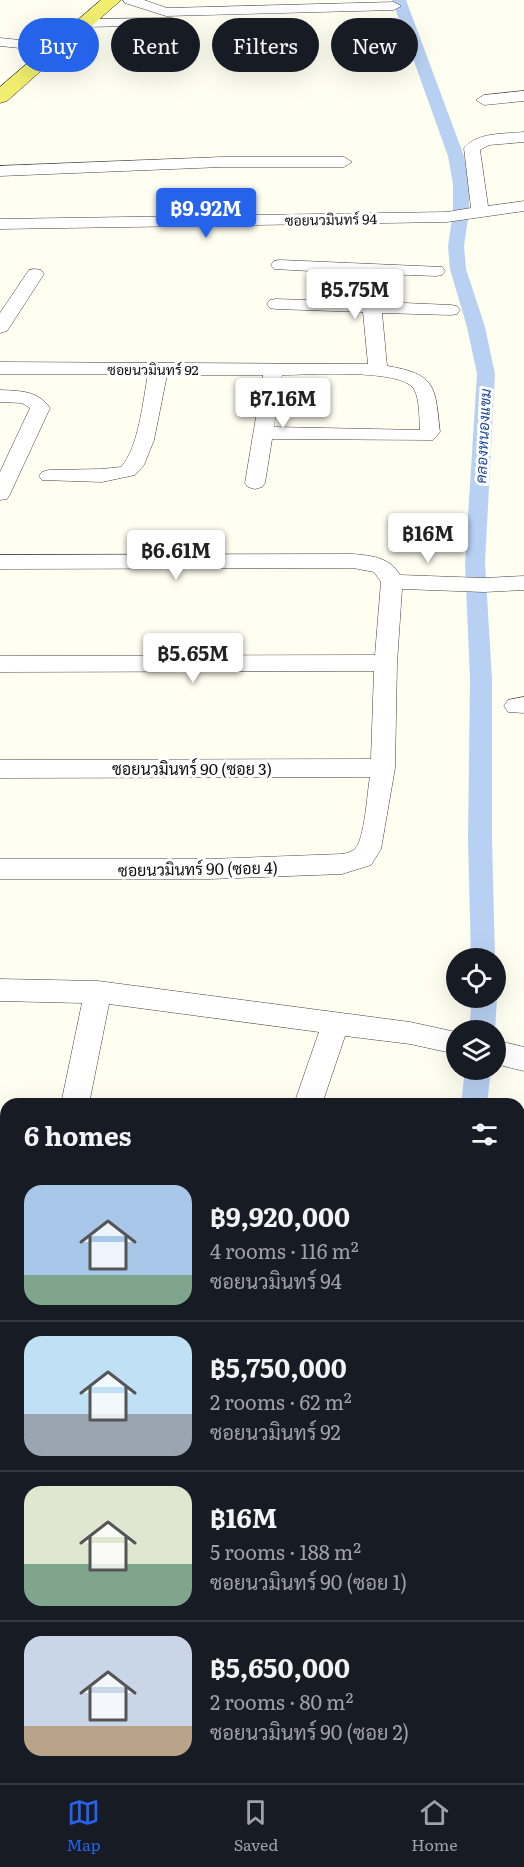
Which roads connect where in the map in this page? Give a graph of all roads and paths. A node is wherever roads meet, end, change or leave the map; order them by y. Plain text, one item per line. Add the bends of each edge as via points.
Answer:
1 (112, 0) edge
2 (130, 0) edge
3 (394, 6) dead end
4 (92, 18) edge
5 (99, 23) edge
6 (320, 23) dead end
7 (0, 42) edge
8 (18, 44) edge
9 (18, 55) edge
10 (7, 64) dead end
11 (29, 72) edge
12 (524, 96) edge
13 (0, 97) edge
14 (484, 100) dead end
15 (524, 137) edge
16 (344, 162) dead end
17 (0, 171) edge
18 (524, 206) edge
19 (477, 213) junction
20 (0, 224) edge
21 (280, 265) dead end
22 (374, 269) junction
23 (436, 271) dead end
24 (35, 274) dead end
25 (276, 304) dead end
26 (372, 309) junction
27 (451, 310) dead end
28 (0, 327) edge
29 (0, 368) edge
30 (158, 369) junction
31 (274, 369) junction
32 (378, 370) junction
33 (0, 396) edge
34 (263, 433) junction
35 (49, 476) dead end
36 (255, 483) dead end
37 (0, 494) edge
38 (0, 562) edge
39 (392, 582) junction
40 (524, 583) edge
41 (386, 663) junction
42 (0, 664) edge
43 (383, 768) junction
44 (0, 769) edge
45 (0, 869) edge
46 (0, 990) edge
47 (98, 992) junction
48 (335, 1024) junction
49 (446, 1042) edge
50 (76, 1098) edge
51 (310, 1098) edge

1 - 4 main road
2 - 3 street via 166,12
5 - 6 street
7 - 8 street
9 - 10 main road
11 - 13 main road
12 - 14 street
15 - 19 street via 485,141 472,148
16 - 17 street via 222,162
18 - 19 street, ซอยนวมินทร์ 94
19 - 20 street, ซอยนวมินทร์ 94 via 447,218
21 - 22 street
22 - 23 street
22 - 26 street
24 - 28 street
25 - 26 street
26 - 27 street
26 - 32 street
29 - 30 street, ซอยนวมินทร์ 92
30 - 31 street, ซอยนวมินทร์ 92
30 - 35 street via 146,432 129,471
31 - 32 street, ซอยนวมินทร์ 92
31 - 34 street
32 - 34 street, ซอยนวมินทร์ 92 via 417,379 425,387 430,432 426,436
33 - 37 street via 26,397 36,401 40,408
34 - 36 street
38 - 39 street via 353,561 380,564 389,571
39 - 40 street
39 - 41 street
41 - 42 street
41 - 43 street
43 - 44 street, ซอยนวมินทร์ 90 (ซอย 3)
43 - 45 street, ซอยนวมินทร์ 90 (ซอย 4) via 369,849 362,858 342,864 210,869
46 - 47 street
47 - 48 street
47 - 50 street
48 - 49 street
48 - 51 street

